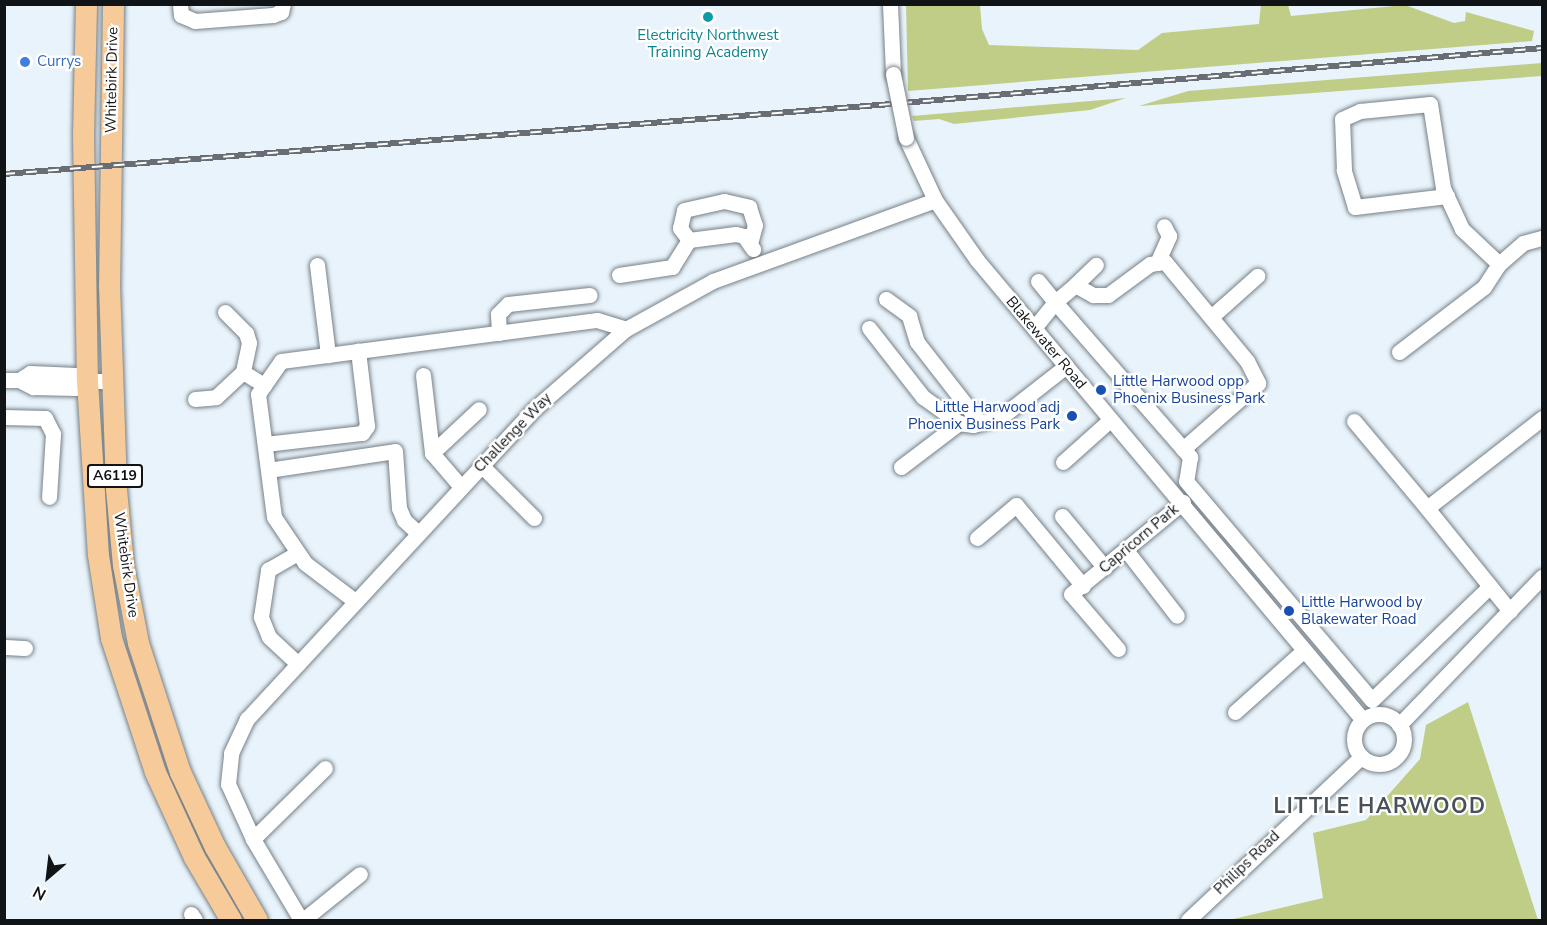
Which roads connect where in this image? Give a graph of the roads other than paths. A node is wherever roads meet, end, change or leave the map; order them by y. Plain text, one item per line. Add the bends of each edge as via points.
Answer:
1 (86, 4) edge
2 (113, 4) edge
3 (180, 4) edge
4 (283, 4) edge
5 (890, 4) edge
6 (1447, 196) junction
7 (935, 200) junction
8 (1164, 226) dead end
9 (1542, 237) edge
10 (688, 240) junction
11 (750, 244) junction
12 (761, 262) junction
13 (1157, 263) junction
14 (1499, 264) junction
15 (317, 265) dead end
16 (1096, 265) dead end
17 (620, 275) dead end
18 (1257, 276) dead end
19 (1038, 281) dead end
20 (1075, 285) junction
21 (590, 295) dead end
22 (886, 299) dead end
23 (1055, 302) junction
24 (225, 312) dead end
25 (1211, 317) junction
26 (626, 328) junction
27 (869, 328) dead end
28 (1034, 328) junction
29 (499, 333) junction
30 (358, 351) junction
31 (1399, 352) dead end
32 (328, 355) junction
33 (1066, 366) junction
34 (243, 372) junction
35 (423, 375) dead end
36 (12, 380) edge
37 (87, 381) junction
38 (113, 381) junction
39 (264, 385) junction
40 (195, 399) dead end
41 (479, 408) dead end
42 (4, 417) edge
43 (1542, 418) edge
44 (1110, 420) junction
45 (1354, 421) dead end
46 (959, 423) junction
47 (980, 423) junction
48 (265, 444) junction
49 (1183, 449) junction
50 (432, 453) junction
51 (1063, 462) dead end
52 (481, 465) junction
53 (901, 466) dead end
54 (268, 470) junction
55 (461, 487) junction
56 (49, 497) dead end
57 (1183, 502) junction
58 (1427, 508) junction
59 (1062, 516) dead end
60 (534, 518) dead end
61 (418, 533) junction
62 (977, 538) dead end
63 (1126, 550) junction
64 (298, 553) junction
65 (1100, 572) junction
66 (1542, 577) edge
67 (1083, 586) junction
68 (1490, 586) junction
69 (355, 601) junction
70 (1510, 611) junction
71 (1177, 616) dead end
72 (4, 647) edge
73 (25, 648) dead end
74 (1118, 649) dead end
75 (1303, 651) junction
76 (298, 664) junction
77 (1235, 712) dead end
78 (1363, 720) junction
79 (1400, 725) junction
80 (1361, 757) junction
81 (325, 768) dead end
82 (254, 839) junction
83 (360, 874) dead end
84 (231, 921) edge
85 (257, 921) edge
86 (302, 921) edge
87 (1188, 921) edge

1 - 37 highway, Whitebirk Drive / A6119 via 83,132
2 - 38 highway, Whitebirk Drive / A6119 via 109,285
3 - 4 street via 181,15 195,21 273,15 280,12
5 - 7 street, Blakewater Road, bridge via 893,74 906,138
6 - 6 street via 1430,104 1360,111 1342,119 1344,170 1355,207
6 - 14 street via 1462,229
7 - 12 street, Challenge Way
7 - 28 street, Blakewater Road via 977,260
8 - 13 street via 1169,236
9 - 14 street via 1523,243
10 - 11 street via 736,234
10 - 11 street via 680,228 684,210 724,201 749,207 755,225
10 - 17 street via 672,267
11 - 12 street
12 - 26 street, Challenge Way via 713,280
13 - 20 street via 1108,295 1093,295
13 - 25 street via 1166,262
14 - 31 street via 1484,287
15 - 32 street
16 - 20 street
18 - 25 street
19 - 23 street
20 - 23 street
21 - 29 street via 508,304 498,314
22 - 47 street via 909,316 917,342
23 - 28 street
23 - 49 street
24 - 34 street via 246,333 249,343
25 - 49 street via 1247,361 1258,383
26 - 29 street via 597,320
26 - 52 street, Challenge Way via 533,410
27 - 46 street via 923,397
28 - 33 street, Blakewater Road
29 - 30 street
30 - 32 street
30 - 48 street via 367,426 362,433
32 - 39 street via 281,361
33 - 44 street, Blakewater Road
33 - 47 street via 1001,417
34 - 39 street
34 - 40 street via 216,397
35 - 50 street
36 - 37 street via 33,387 75,388
37 - 38 street
37 - 84 highway, Whitebirk Drive / A6119 via 98,555 111,638 155,772 194,857
38 - 85 highway, Whitebirk Drive / A6119 via 123,565 138,643 180,772
39 - 48 street via 258,394
41 - 50 street
42 - 56 street via 45,418 53,434
43 - 58 street
44 - 51 street
44 - 57 street, Blakewater Road
45 - 58 street
46 - 47 street
46 - 53 street
48 - 54 street
49 - 68 street via 1190,457 1186,481 1372,700
50 - 55 street
52 - 55 street, Challenge Way
52 - 60 street
54 - 61 street via 395,451 399,508 404,520
54 - 64 street via 274,517
55 - 61 street, Challenge Way
57 - 63 street, Capricorn Park
57 - 75 street, Blakewater Road
58 - 68 street
59 - 65 street
61 - 69 street, Challenge Way
62 - 67 street via 1016,506
63 - 65 street, Capricorn Park
63 - 71 street
64 - 69 street via 304,563
64 - 76 street via 268,570 261,617 269,637
65 - 67 street, Capricorn Park
66 - 70 street
67 - 74 street via 1071,594
68 - 70 street
69 - 76 street, Challenge Way
70 - 79 street
72 - 73 street
75 - 77 street
75 - 78 street, Blakewater Road
76 - 82 street, Challenge Way via 247,719 231,753 228,784
78 - 79 street via 1381,714
78 - 80 street via 1353,739
79 - 80 street via 1403,746 1393,760 1379,765
80 - 87 street, Philips Road
81 - 82 street
82 - 86 street, Challenge Way
83 - 86 street

